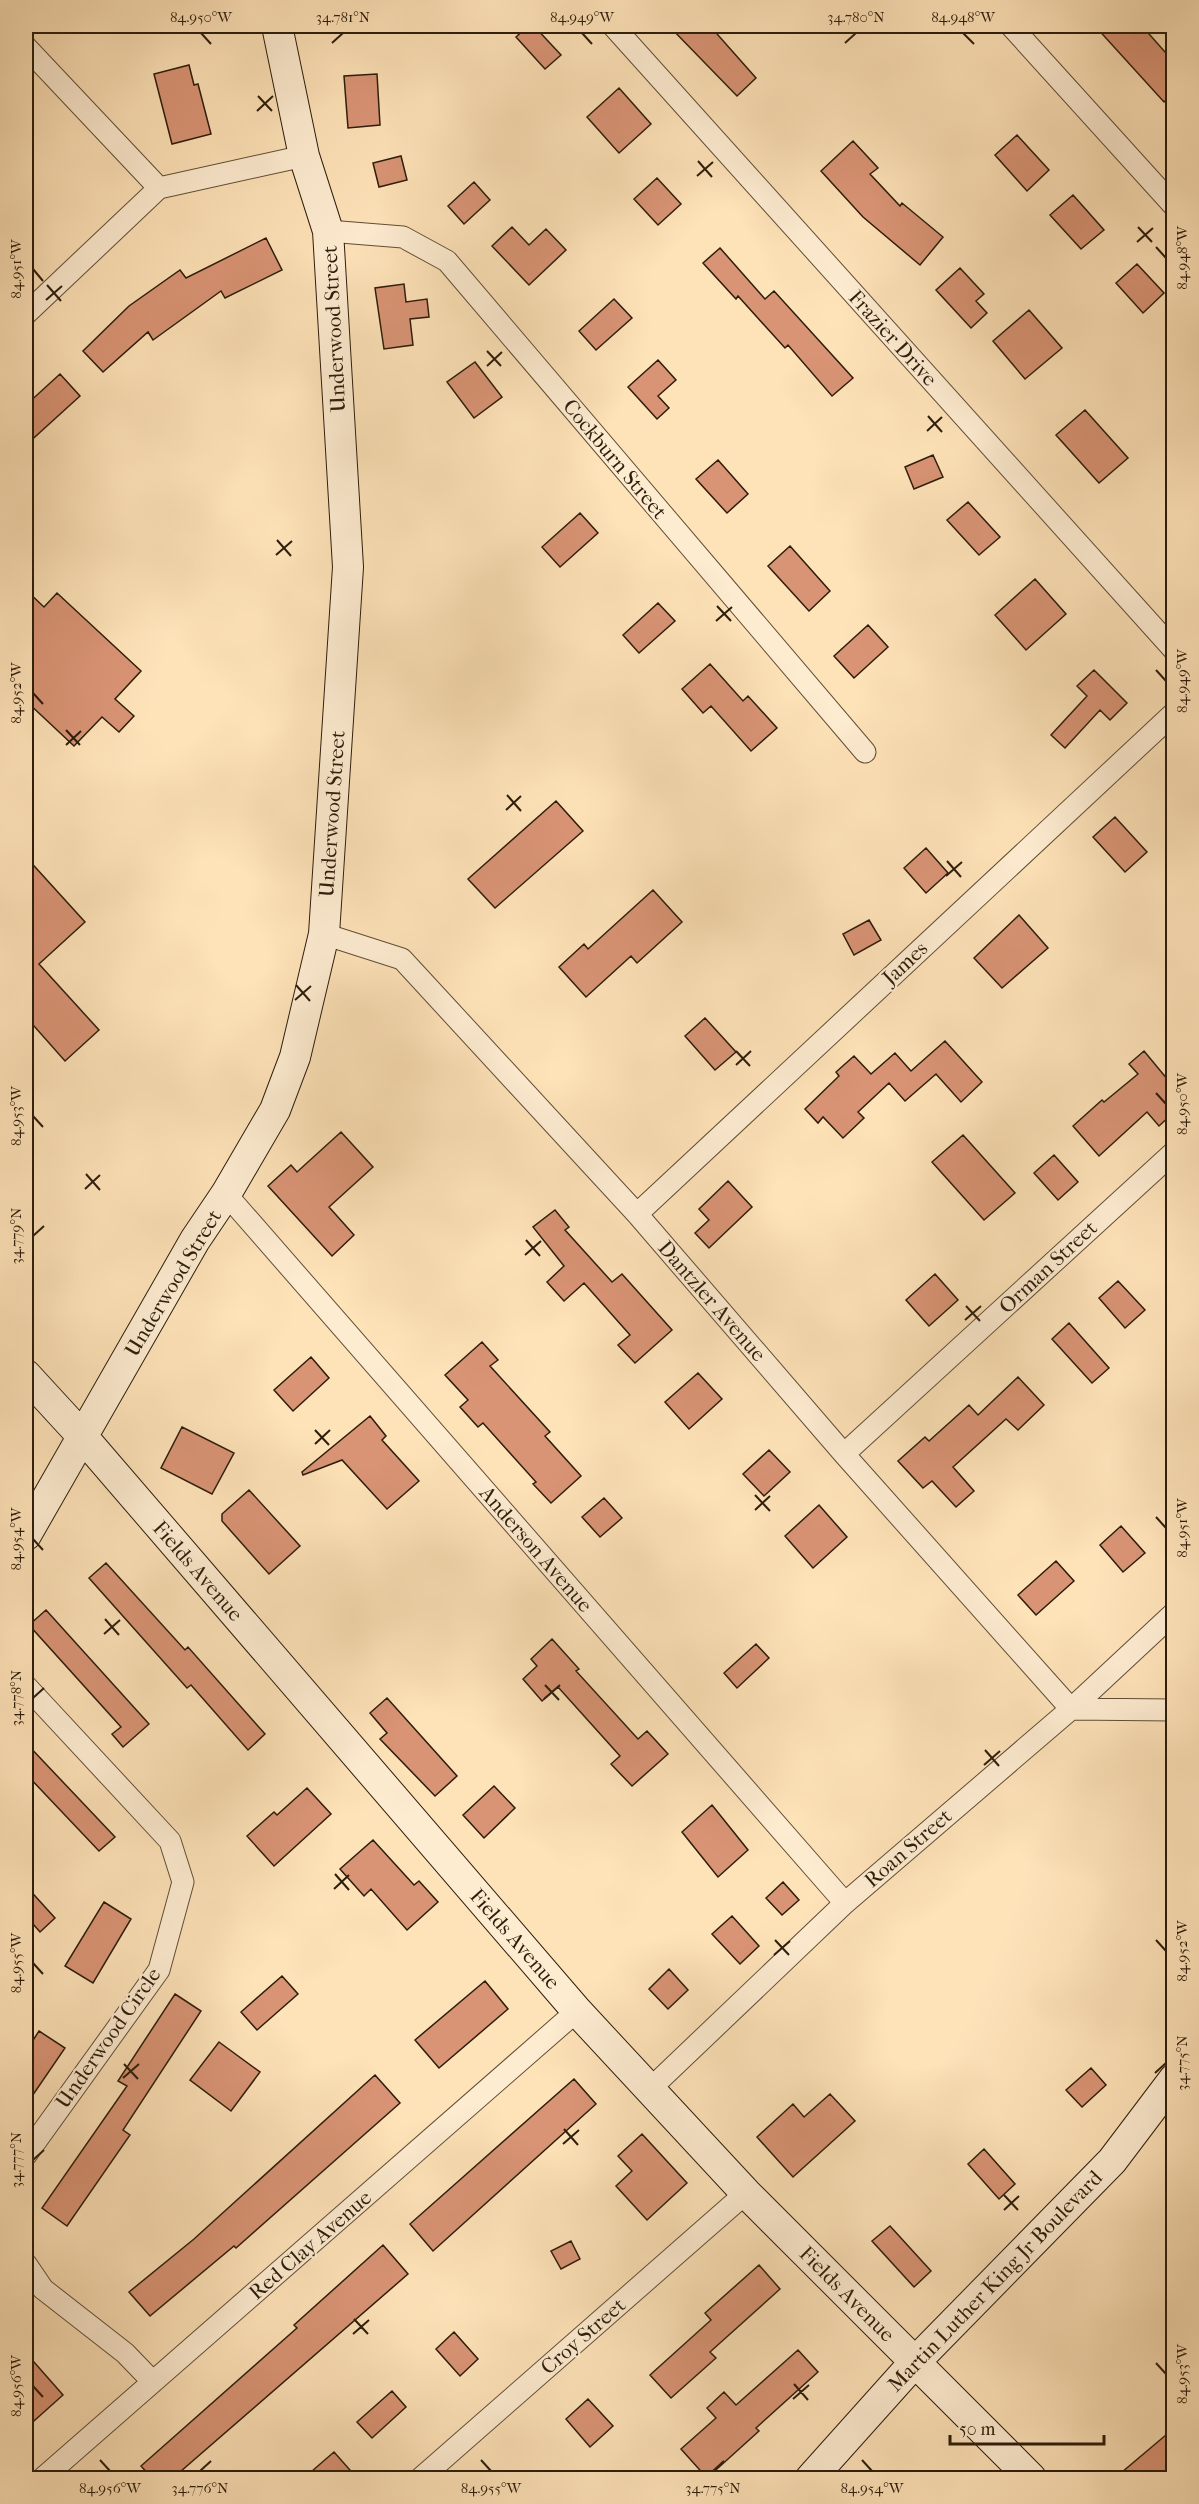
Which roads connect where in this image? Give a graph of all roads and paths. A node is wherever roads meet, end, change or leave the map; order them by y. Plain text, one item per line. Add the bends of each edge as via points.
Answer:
1 (277, 26) edge
2 (613, 26) edge
3 (1011, 26) edge
4 (26, 46) edge
5 (304, 156) junction
6 (159, 188) junction
7 (1173, 206) edge
8 (328, 231) junction
9 (26, 314) edge
10 (1173, 650) edge
11 (1173, 713) edge
12 (865, 752) dead end
13 (324, 934) junction
14 (1173, 1152) edge
15 (226, 1194) junction
16 (637, 1214) junction
17 (26, 1375) edge
18 (82, 1436) junction
19 (843, 1454) junction
20 (26, 1535) edge
21 (1173, 1613) edge
22 (26, 1686) edge
23 (1071, 1709) junction
24 (1173, 1710) edge
25 (845, 1903) junction
26 (577, 2011) junction
27 (1173, 2079) edge
28 (649, 2090) junction
29 (26, 2155) edge
30 (746, 2193) junction
31 (26, 2264) edge
32 (914, 2363) junction
33 (153, 2382) junction
34 (43, 2478) edge
35 (421, 2478) edge
36 (810, 2478) edge
37 (1031, 2478) edge

1 - 5 street, Underwood Street
2 - 10 street, Frazier Drive
3 - 7 street
4 - 6 street
5 - 6 street
5 - 8 street, Underwood Street
6 - 9 street
8 - 12 street, Cockburn Street via 403,237 447,261
8 - 13 street, Underwood Street via 348,567
11 - 16 street, James
13 - 15 street, Underwood Street via 295,1057 275,1110
13 - 16 street, Dantzler Avenue via 402,959
14 - 19 street, Orman Street
15 - 18 street, Underwood Street via 195,1240
15 - 25 street, Anderson Avenue
16 - 19 street, Dantzler Avenue
17 - 18 street, Fields Avenue
18 - 20 street, Underwood Street
18 - 26 street, Fields Avenue
19 - 23 street, Dantzler Avenue
21 - 23 street, Roan Street
22 - 29 street, Underwood Circle via 170,1841 183,1882 159,1970
23 - 24 street
23 - 25 street, Roan Street
25 - 28 street, Roan Street
26 - 28 street, Fields Avenue
26 - 33 street, Red Clay Avenue
27 - 32 street, Martin Luther King Jr Boulevard via 1112,2161
28 - 30 street, Fields Avenue
30 - 32 street, Fields Avenue
30 - 35 street, Croy Street
31 - 33 street via 42,2289 125,2353
32 - 36 street, Martin Luther King Jr Boulevard
32 - 37 street, Fields Avenue
33 - 34 street, Red Clay Avenue

